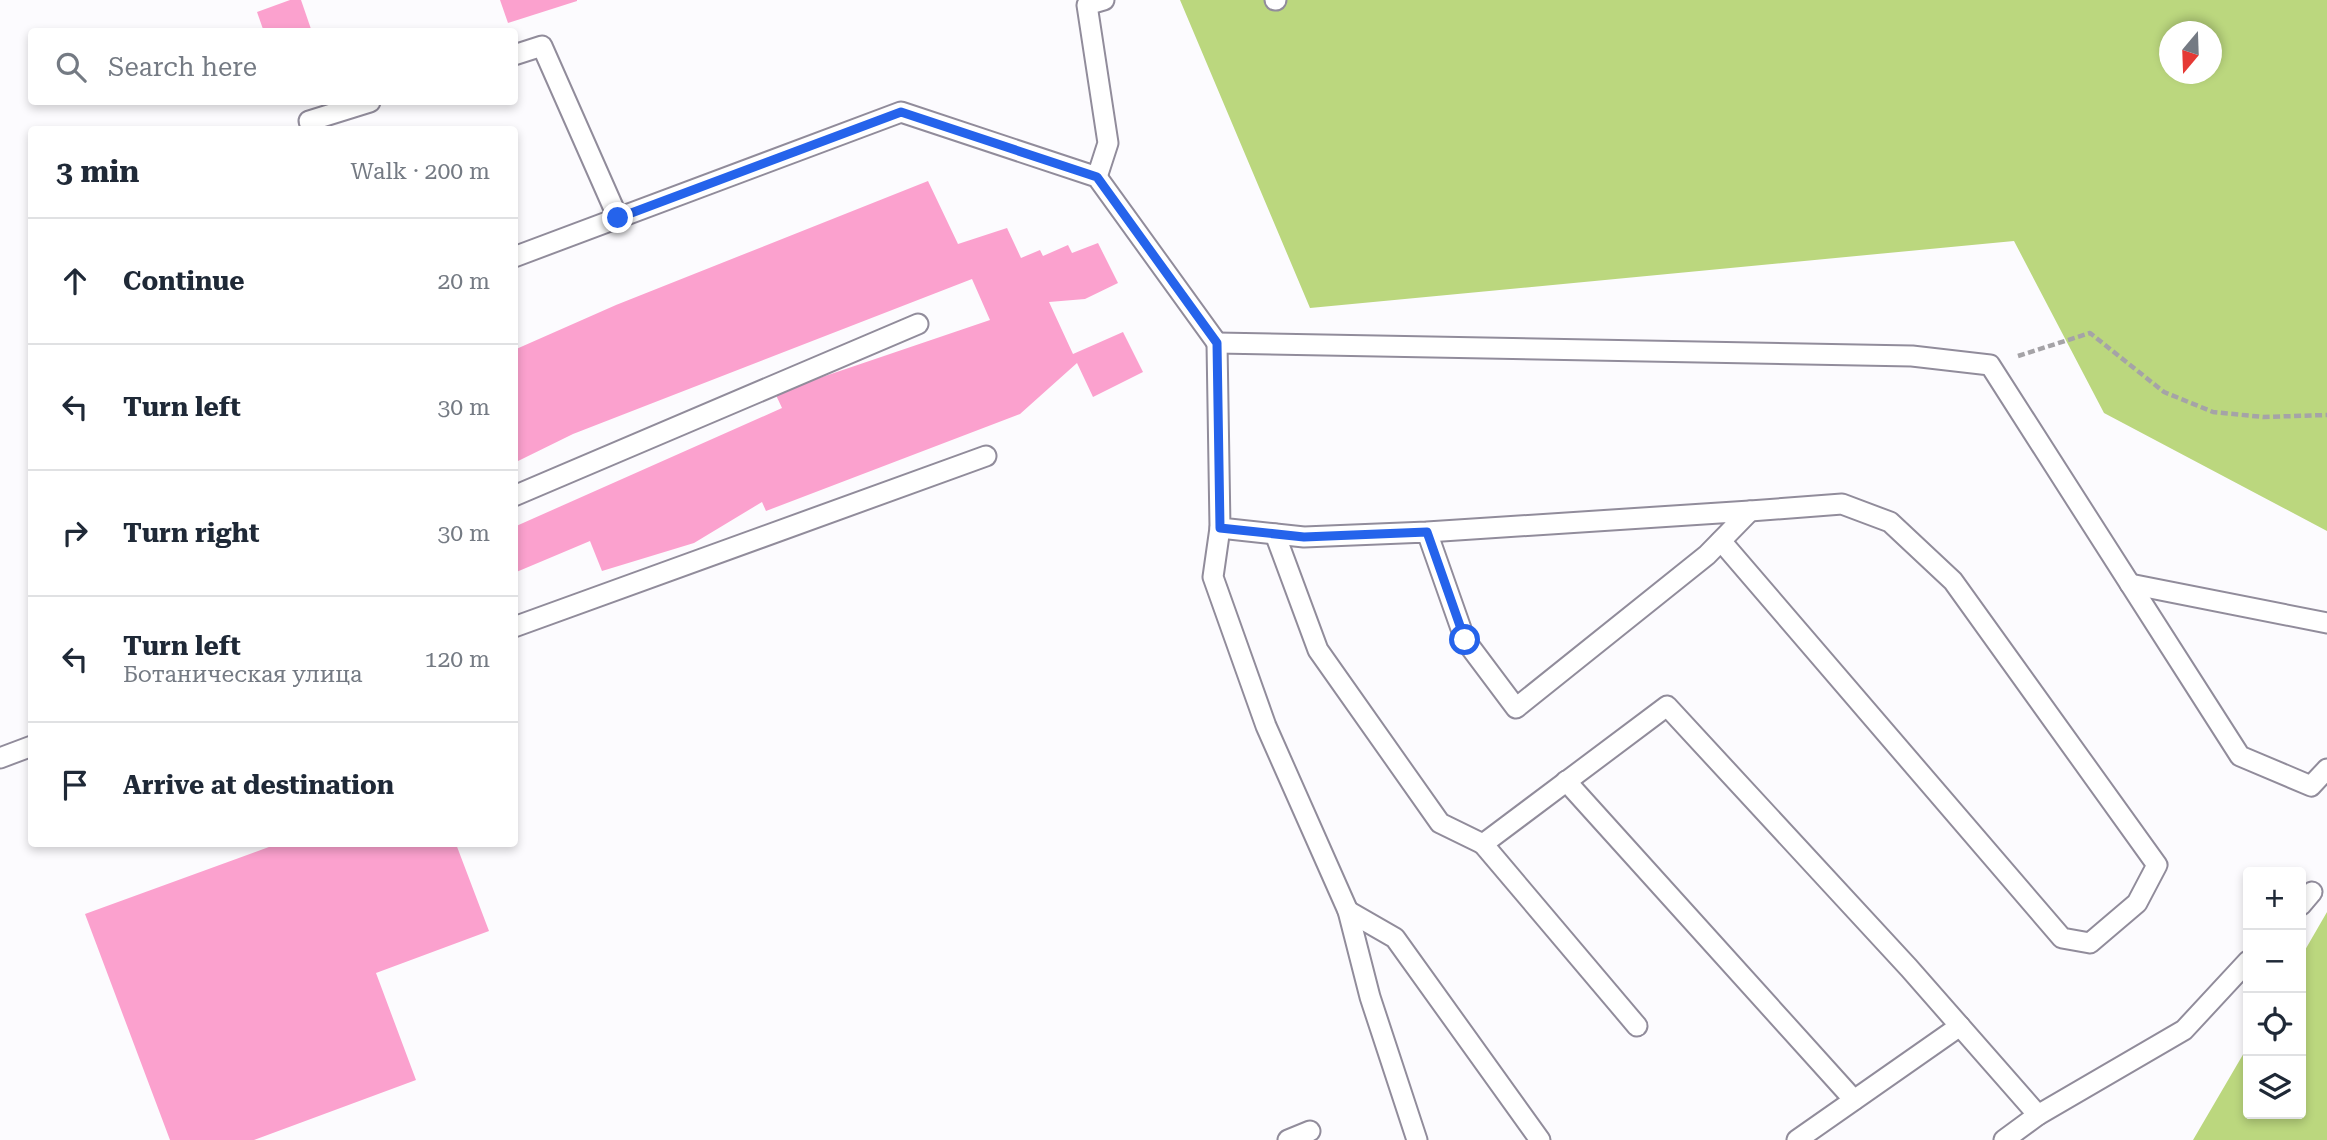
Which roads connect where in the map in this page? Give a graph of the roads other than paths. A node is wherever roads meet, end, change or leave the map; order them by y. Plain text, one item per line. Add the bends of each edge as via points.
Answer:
1 (1092, 2) edge
2 (518, 54) edge
3 (360, 105) edge
4 (311, 126) edge
5 (1097, 177) junction
6 (618, 218) junction
7 (518, 256) edge
8 (918, 324) dead end
9 (1217, 343) junction
10 (986, 456) dead end
11 (518, 494) edge
12 (1750, 512) junction
13 (1220, 528) junction
14 (1427, 532) junction
15 (1275, 534) junction
16 (1721, 541) junction
17 (2130, 584) junction
18 (2327, 623) edge
19 (518, 626) edge
20 (28, 748) edge
21 (0, 758) edge
22 (2327, 769) edge
23 (1566, 781) junction
24 (1483, 844) junction
25 (1348, 911) junction
26 (2243, 966) edge
27 (1637, 1026) dead end
28 (1960, 1026) junction
29 (1854, 1100) junction
30 (2038, 1115) junction
31 (1311, 1131) dead end
32 (1288, 1140) edge
33 (1417, 1140) edge
34 (1540, 1140) edge
35 (1797, 1140) edge
36 (2004, 1140) edge

1 - 5 lane via 1108,143
2 - 6 lane via 542,46
3 - 4 lane via 309,121
5 - 6 lane via 901,112
5 - 9 lane
6 - 7 lane
8 - 11 lane
9 - 13 lane
9 - 17 lane via 1912,356 1990,365
10 - 19 lane
12 - 14 lane
12 - 16 lane
12 - 16 lane via 1842,504 1890,522 1952,581 2158,865 2137,903 2090,943 2062,937
13 - 15 lane
13 - 25 lane via 1213,578 1266,726
14 - 15 lane
14 - 16 lane via 1465,640 1516,708
15 - 24 lane via 1318,650 1440,823
17 - 18 lane
17 - 22 lane via 2240,756 2311,786
20 - 21 lane
23 - 24 lane
23 - 28 lane via 1667,706
23 - 29 lane
24 - 27 lane
25 - 33 lane via 1370,997
25 - 34 lane via 1395,938
26 - 30 lane via 2184,1030
28 - 29 lane
28 - 30 lane
29 - 35 lane
30 - 36 lane
31 - 32 lane

